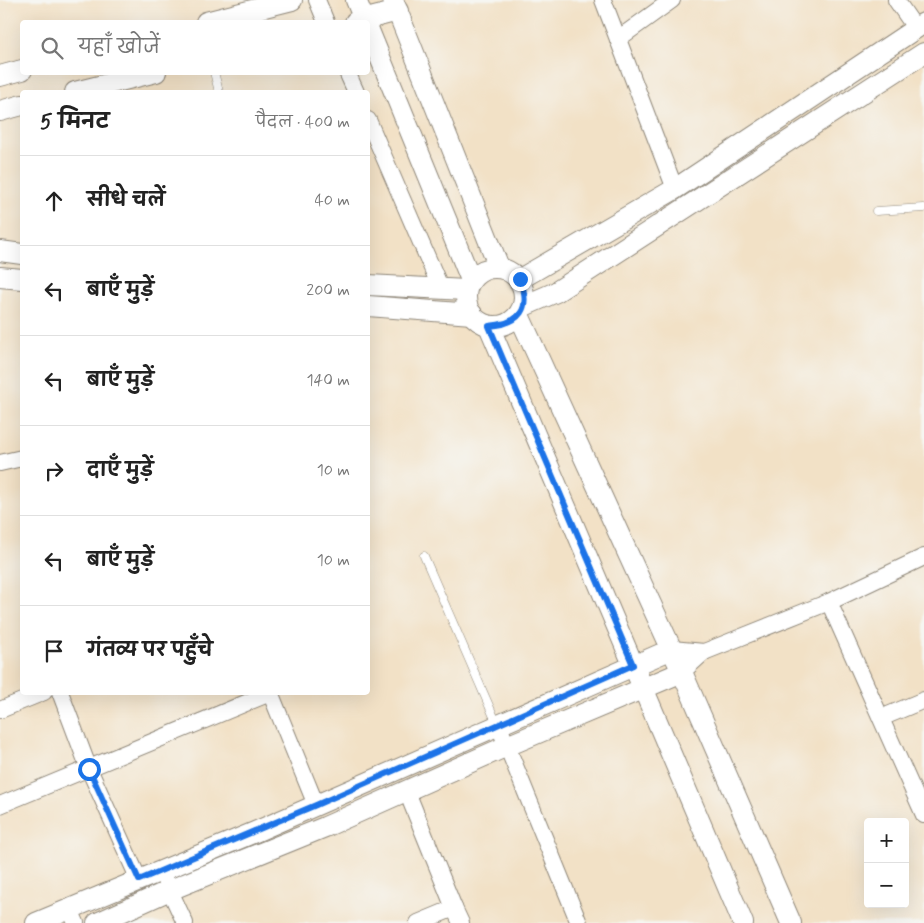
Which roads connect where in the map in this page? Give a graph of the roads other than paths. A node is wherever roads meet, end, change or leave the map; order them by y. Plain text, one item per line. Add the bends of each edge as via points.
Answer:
1 (292, 0) edge
2 (317, 0) edge
3 (356, 0) edge
4 (603, 0) edge
5 (672, 0) edge
6 (896, 0) edge
7 (396, 6) edge
8 (214, 20) edge
9 (325, 20) edge
10 (362, 20) edge
11 (369, 20) edge
12 (920, 26) edge
13 (618, 39) junction
14 (370, 40) edge
15 (924, 52) edge
16 (20, 71) edge
17 (144, 75) edge
18 (215, 75) edge
19 (348, 75) edge
20 (0, 76) edge
21 (83, 90) edge
22 (218, 90) edge
23 (355, 90) edge
24 (20, 106) edge
25 (0, 111) edge
26 (370, 125) edge
27 (675, 189) junction
28 (924, 208) edge
29 (876, 211) dead end
30 (0, 251) edge
31 (20, 254) edge
32 (498, 267) junction
33 (0, 277) edge
34 (20, 279) edge
35 (520, 279) junction
36 (370, 285) edge
37 (468, 285) junction
38 (441, 289) junction
39 (370, 306) edge
40 (521, 311) junction
41 (472, 314) junction
42 (489, 326) junction
43 (20, 458) edge
44 (0, 463) edge
45 (424, 556) dead end
46 (924, 557) edge
47 (828, 602) junction
48 (672, 649) junction
49 (704, 652) junction
50 (633, 665) junction
51 (682, 672) junction
52 (644, 689) junction
53 (37, 695) edge
54 (61, 695) edge
55 (265, 695) edge
56 (271, 695) edge
57 (924, 700) edge
58 (0, 710) edge
59 (881, 718) junction
60 (498, 724) junction
61 (507, 746) junction
62 (89, 769) junction
63 (407, 792) junction
64 (0, 805) edge
65 (316, 805) junction
66 (924, 815) edge
67 (161, 871) junction
68 (139, 880) junction
69 (170, 890) junction
70 (73, 916) edge
71 (458, 916) edge
72 (36, 923) edge
73 (97, 923) edge
74 (184, 923) edge
75 (418, 923) edge
76 (579, 923) edge
77 (743, 923) edge
78 (791, 923) edge

1 - 8 street
2 - 9 street
3 - 10 street
4 - 13 street
5 - 13 street
6 - 12 street
7 - 11 street
7 - 32 street
12 - 27 street
13 - 27 street
14 - 37 street
15 - 40 street via 556,292
16 - 20 street
17 - 21 street
18 - 22 lane
19 - 23 street
24 - 25 street
26 - 38 street
27 - 35 street
28 - 29 lane
30 - 31 street
32 - 35 street
32 - 37 street via 483,270
33 - 34 street
35 - 40 street via 525,292
36 - 38 street
37 - 38 street
37 - 41 street via 467,305
39 - 41 street
40 - 42 street via 506,325
40 - 48 street
41 - 42 street
42 - 50 street
43 - 44 street
45 - 60 lane
46 - 47 street
47 - 49 street
47 - 59 street
48 - 49 street
48 - 50 street
48 - 51 street
49 - 51 street
50 - 52 street
50 - 60 street
51 - 52 street
51 - 78 street
52 - 61 street
52 - 77 street
53 - 58 street
54 - 62 street
55 - 62 street
56 - 65 street
57 - 59 street
59 - 66 street
60 - 61 street
60 - 65 street
61 - 63 street
61 - 76 street
62 - 64 street
62 - 68 street
63 - 69 street
63 - 71 street
65 - 67 street
67 - 68 street
67 - 69 street
68 - 70 street
69 - 73 street
69 - 74 street
70 - 72 street
71 - 75 street

